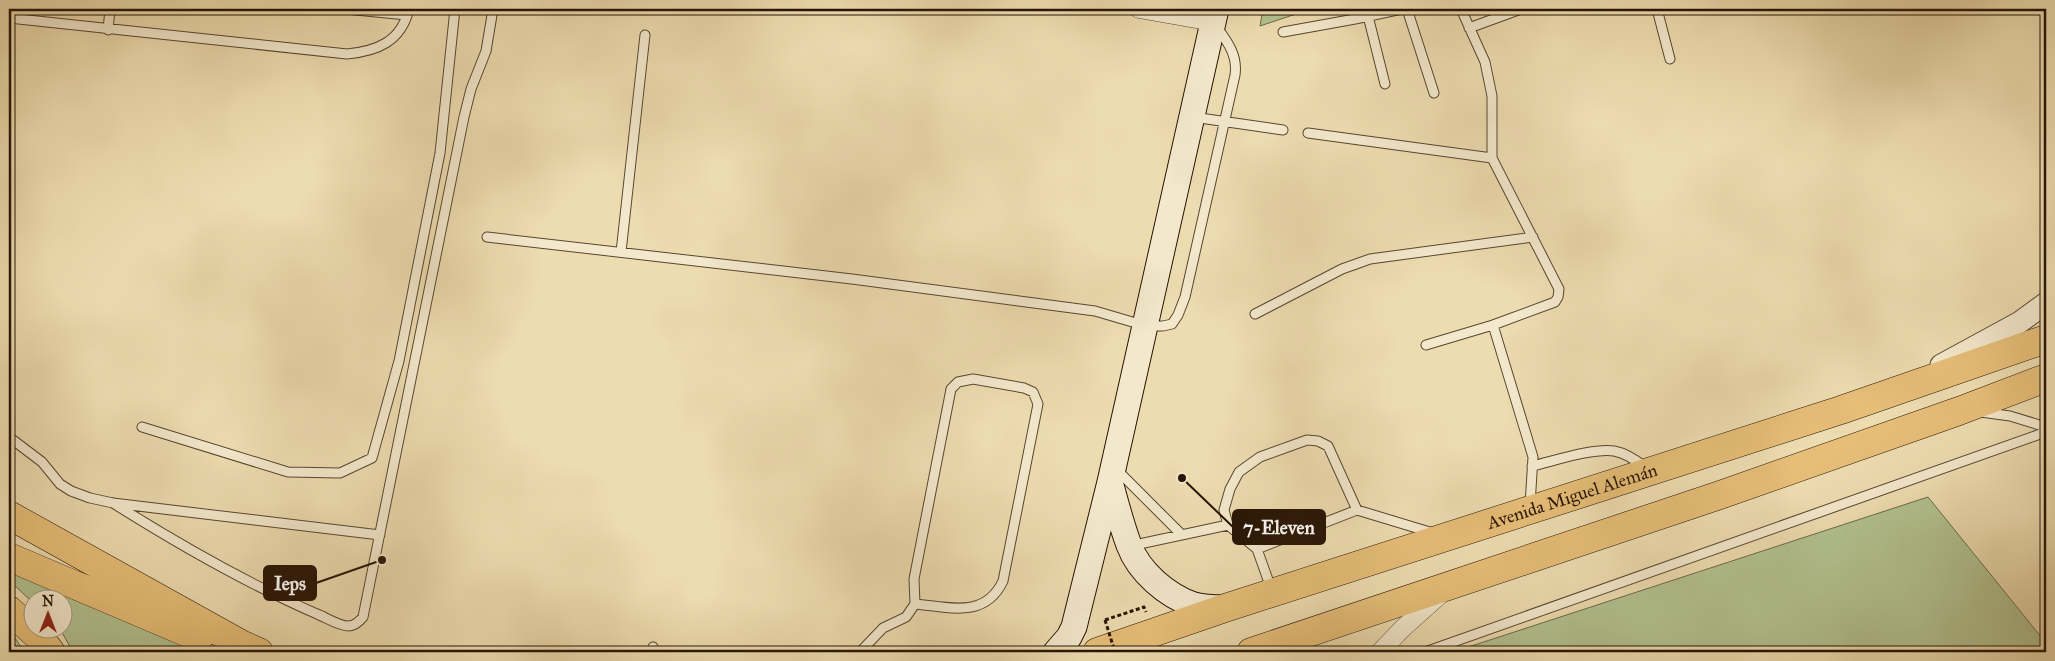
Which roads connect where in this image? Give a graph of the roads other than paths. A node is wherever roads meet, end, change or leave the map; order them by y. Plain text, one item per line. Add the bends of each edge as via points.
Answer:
1 (110, 9) edge
2 (345, 9) edge
3 (455, 9) edge
4 (493, 9) edge
5 (1139, 9) edge
6 (1402, 9) edge
7 (1408, 9) edge
8 (1461, 9) edge
9 (1521, 9) edge
10 (1657, 9) edge
11 (408, 12) edge
12 (1215, 15) edge
13 (1368, 16) junction
14 (9, 18) edge
15 (1469, 28) junction
16 (108, 30) junction
17 (1284, 32) dead end
18 (646, 35) dead end
19 (1670, 59) dead end
20 (1385, 84) dead end
21 (1434, 93) dead end
22 (1192, 117) junction
23 (1224, 122) junction
24 (1284, 130) dead end
25 (1308, 133) dead end
26 (1492, 158) junction
27 (487, 237) dead end
28 (1532, 237) junction
29 (621, 252) junction
30 (2046, 303) edge
31 (1255, 314) dead end
32 (1493, 325) junction
33 (1146, 326) junction
34 (2046, 339) edge
35 (1426, 345) dead end
36 (2046, 378) edge
37 (1841, 410) junction
38 (1959, 412) junction
39 (2046, 426) edge
40 (142, 427) dead end
41 (2046, 432) edge
42 (9, 437) edge
43 (1532, 466) junction
44 (1651, 471) junction
45 (1112, 475) junction
46 (113, 503) junction
47 (1358, 510) junction
48 (1530, 511) junction
49 (9, 515) edge
50 (1228, 525) junction
51 (380, 535) junction
52 (1182, 535) junction
53 (1449, 537) junction
54 (1129, 546) junction
55 (1256, 549) junction
56 (9, 557) edge
57 (1452, 585) junction
58 (1273, 592) junction
59 (915, 604) junction
60 (1225, 608) junction
61 (9, 610) edge
62 (250, 648) edge
63 (52, 652) edge
64 (860, 652) edge
65 (1056, 652) edge
66 (1097, 652) edge
67 (1250, 652) edge
68 (1380, 652) edge
69 (1425, 652) edge

1 - 16 lane
2 - 11 lane
3 - 40 lane via 440,153 399,360 372,458 340,473 288,472
4 - 51 lane via 486,51 464,117
5 - 12 street
6 - 13 lane
7 - 21 lane
8 - 15 lane
9 - 15 lane
10 - 19 lane
11 - 16 lane via 394,37 382,46 347,54
12 - 22 main road
12 - 23 lane via 1236,60
13 - 17 lane
13 - 20 lane
14 - 16 lane
15 - 26 lane via 1485,62 1492,96
18 - 29 lane
22 - 23 lane
22 - 33 main road
23 - 24 lane
23 - 33 lane via 1185,297 1172,324
25 - 26 lane
26 - 28 lane
27 - 29 lane
28 - 31 lane via 1370,259 1342,269
28 - 32 lane via 1559,290 1558,297 1555,302
29 - 33 lane via 1095,311
30 - 37 street via 2020,322 1908,383
32 - 35 lane
32 - 43 lane
33 - 45 main road
34 - 37 highway, Avenida Miguel Alemán
36 - 38 highway
37 - 44 highway, Avenida Miguel Alemán
38 - 39 lane via 2010,416
38 - 57 highway
41 - 69 lane
42 - 46 lane via 42,462 60,484 71,491
43 - 44 lane via 1603,450 1629,456
43 - 48 lane
44 - 48 highway, Avenida Miguel Alemán
45 - 52 lane
45 - 54 main road
45 - 65 main road via 1074,627
46 - 51 lane
46 - 51 lane via 197,554 346,626 355,625 363,617
47 - 50 lane via 1328,446 1312,440 1260,457 1239,472 1224,510
47 - 53 lane
47 - 55 lane
48 - 53 highway, Avenida Miguel Alemán
49 - 62 highway
50 - 52 lane
50 - 55 lane
52 - 54 lane
53 - 58 highway, Avenida Miguel Alemán
54 - 60 main road via 1146,573 1170,594 1196,606
55 - 58 lane
56 - 62 highway via 188,634
57 - 67 highway
57 - 68 street
58 - 60 highway, Avenida Miguel Alemán
59 - 59 lane via 966,609 978,606 998,592 1003,581 1038,404 1033,392 973,379 958,382 951,389 914,579
59 - 64 lane via 906,617 883,628
60 - 66 highway, Avenida Miguel Alemán
61 - 63 highway

